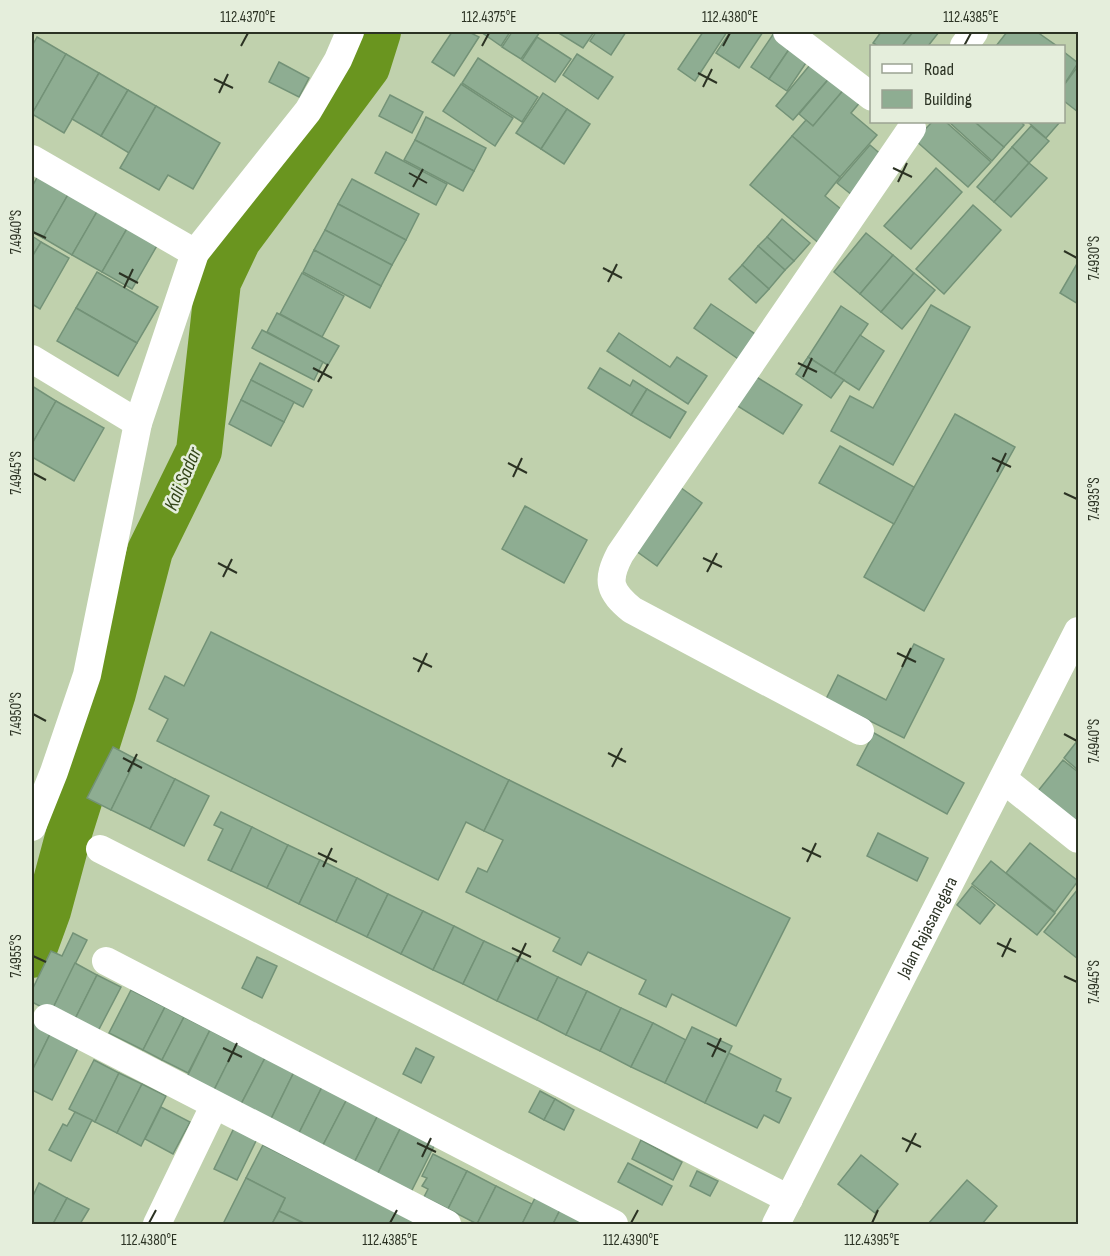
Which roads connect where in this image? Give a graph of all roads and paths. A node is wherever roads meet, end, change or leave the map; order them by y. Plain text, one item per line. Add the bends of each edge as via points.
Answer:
1 (350, 32) edge
2 (787, 32) edge
3 (974, 32) edge
4 (965, 45) edge
5 (870, 95) edge
6 (910, 124) edge
7 (32, 159) edge
8 (195, 253) junction
9 (32, 359) edge
10 (138, 423) junction
11 (1078, 631) edge
12 (1069, 678) edge
13 (860, 731) dead end
14 (1003, 779) junction
15 (32, 827) edge
16 (1078, 839) edge
17 (100, 849) dead end
18 (106, 961) dead end
19 (47, 1018) dead end
20 (214, 1106) junction
21 (789, 1199) junction
22 (157, 1224) edge
23 (447, 1224) edge
24 (614, 1224) edge
25 (776, 1224) edge

1 - 8 street via 308,111
2 - 5 street
3 - 4 street
6 - 13 street via 612,569 611,584 618,598 632,610
7 - 8 street
8 - 10 street
9 - 10 street
10 - 15 street via 87,675
11 - 12 street, Jalan Rajasanegara
12 - 14 street, Jalan Rajasanegara
14 - 16 street
14 - 21 street, Jalan Rajasanegara
17 - 21 street
18 - 24 street
19 - 20 street
20 - 22 street
20 - 23 street
21 - 25 street, Jalan Rajasanegara

